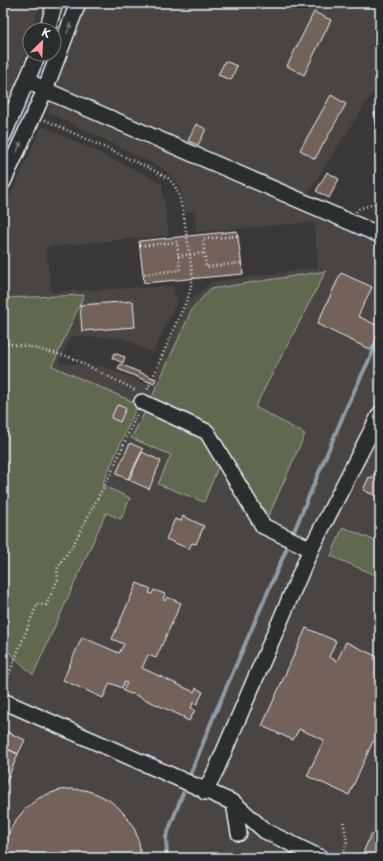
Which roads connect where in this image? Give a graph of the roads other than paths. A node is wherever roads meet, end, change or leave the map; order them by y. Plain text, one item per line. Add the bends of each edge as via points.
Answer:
1 (55, 3) edge
2 (78, 3) edge
3 (49, 22) edge
4 (34, 62) edge
5 (26, 80) junction
6 (45, 90) junction
7 (3, 136) edge
8 (3, 182) edge
9 (380, 235) edge
10 (143, 398) road end
11 (380, 414) edge
12 (311, 549) junction
13 (3, 701) edge
14 (205, 792) junction
15 (234, 803) junction
16 (239, 833) dead end
17 (321, 858) edge

1 - 3 street
6 -> 2 street
4 - 5 street
5 - 6 street
5 - 7 street
8 -> 6 street
6 - 9 street
10 - 12 street via 207,432 263,526
11 - 12 street
12 - 14 street
13 - 14 street
14 - 15 street
15 - 16 street
15 - 17 street via 265,830

